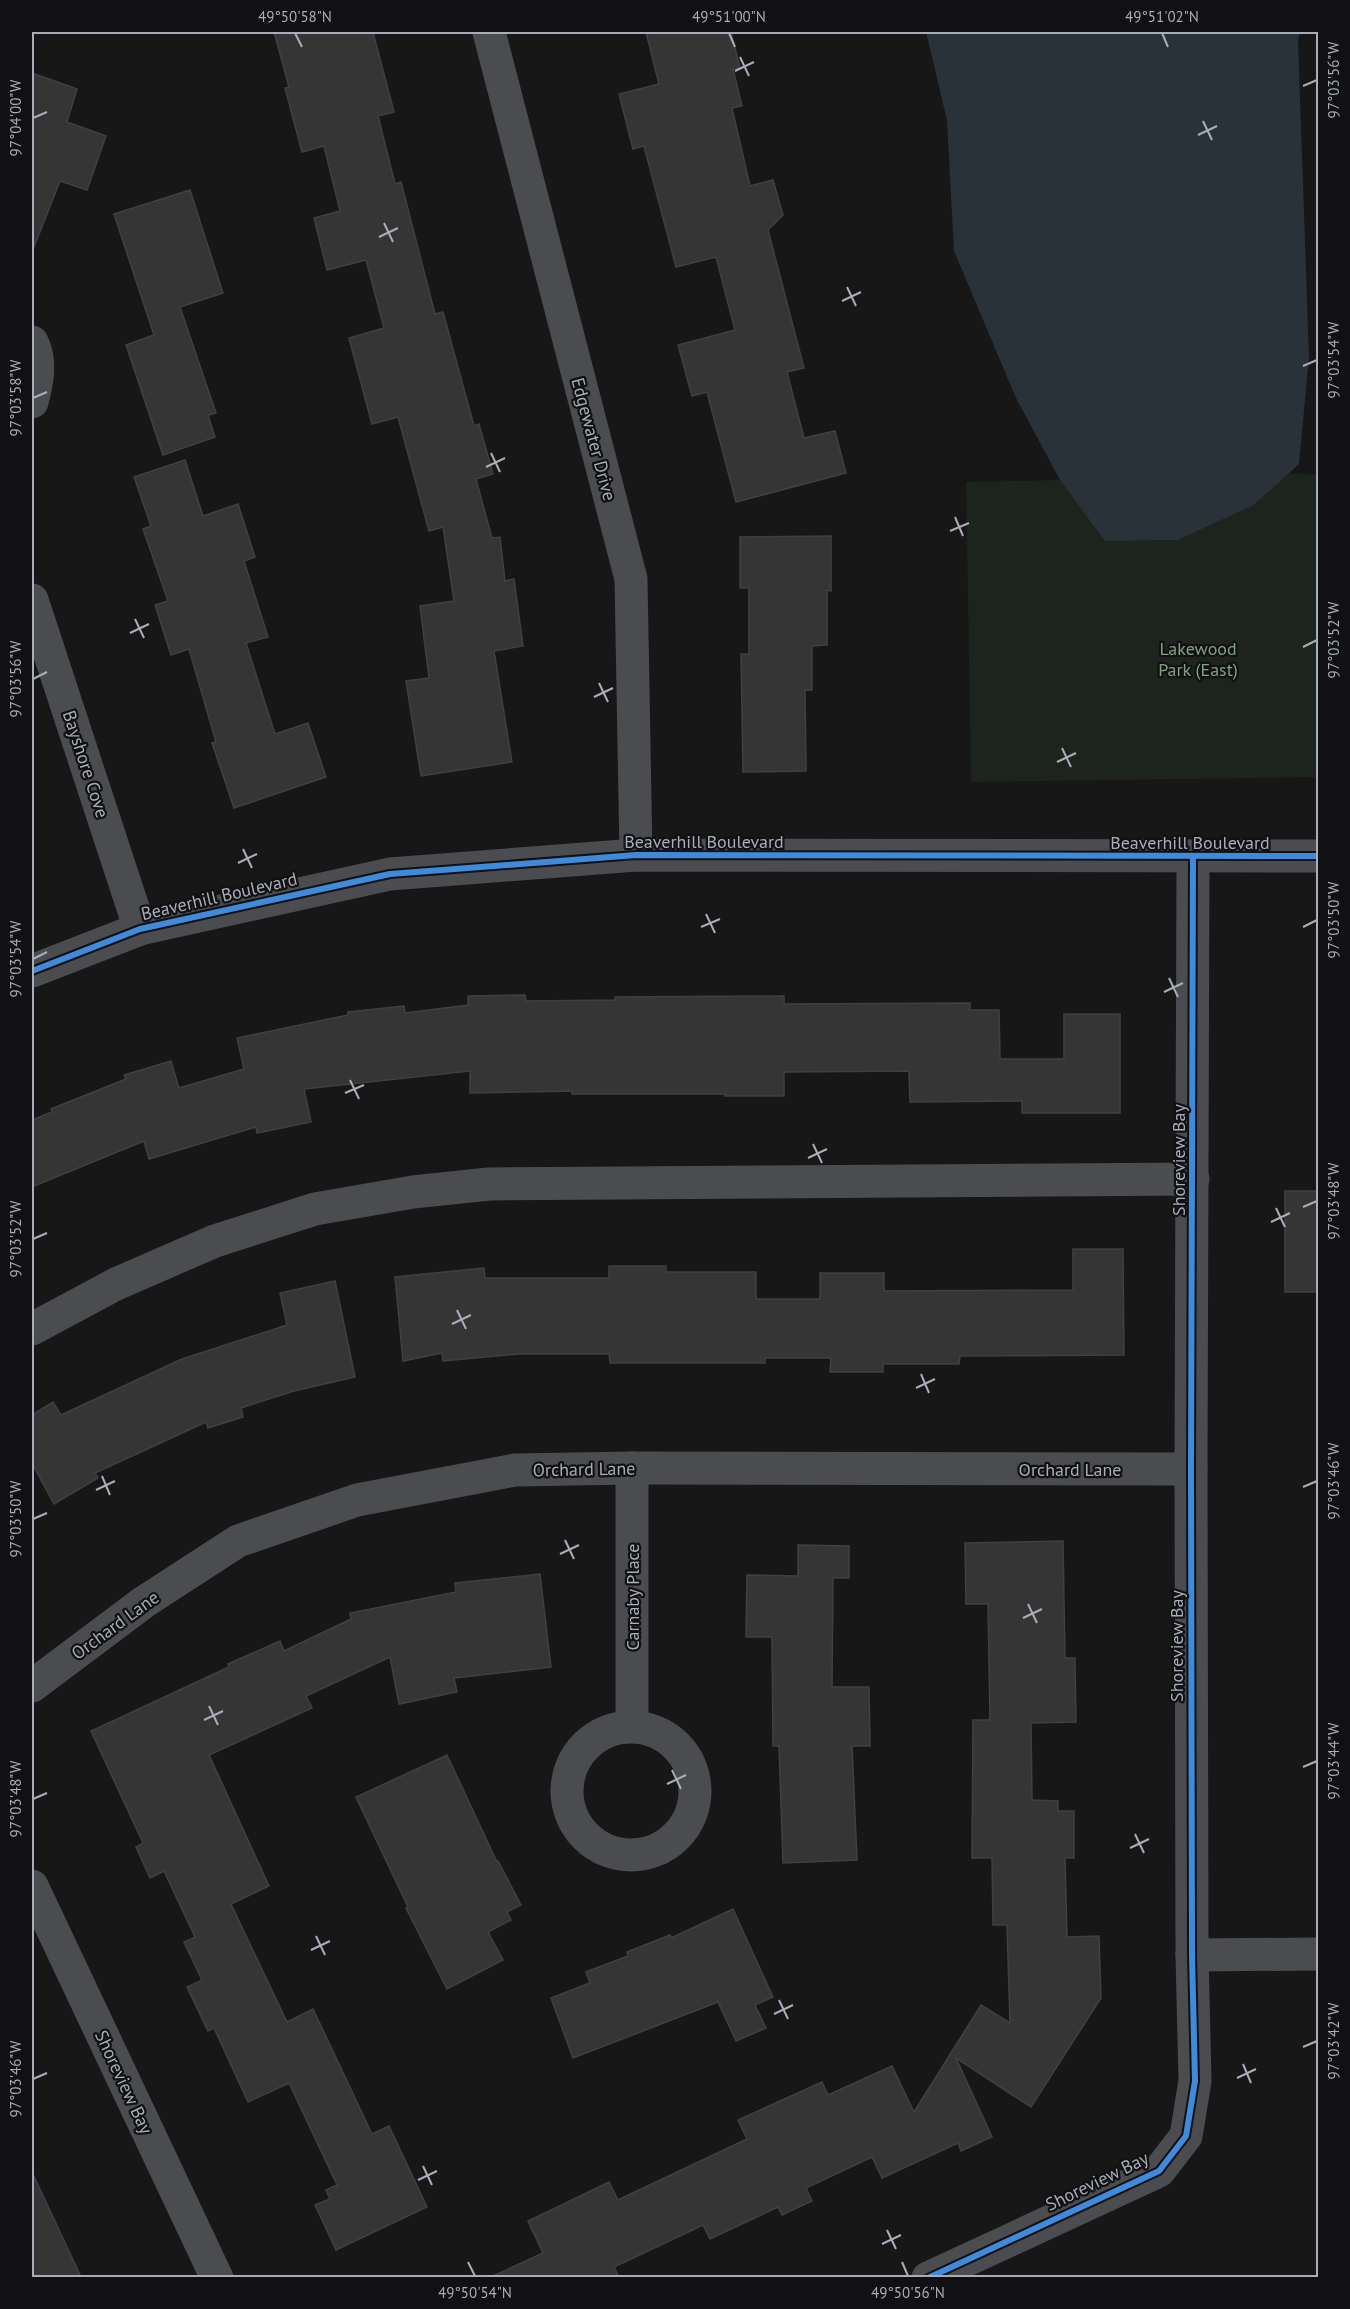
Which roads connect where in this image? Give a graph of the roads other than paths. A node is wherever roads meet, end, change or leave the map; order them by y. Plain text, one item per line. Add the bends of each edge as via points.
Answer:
1 (489, 32) edge
2 (32, 342) edge
3 (32, 402) edge
4 (32, 600) edge
5 (636, 855) junction
6 (1318, 856) edge
7 (1193, 857) junction
8 (140, 929) junction
9 (32, 971) edge
10 (1193, 1179) junction
11 (32, 1329) edge
12 (632, 1468) junction
13 (1191, 1469) junction
14 (32, 1686) edge
15 (632, 1725) dead end
16 (32, 1886) edge
17 (1318, 1954) edge
18 (1192, 1955) junction
19 (217, 2277) edge
20 (928, 2277) edge

1 - 5 street, Edgewater Drive via 631,579
2 - 3 street via 38,379
4 - 8 street, Bayshore Cove
5 - 7 street, Beaverhill Boulevard
5 - 8 street, Beaverhill Boulevard via 390,874
6 - 7 street, Beaverhill Boulevard
7 - 10 street, Shoreview Bay
8 - 9 street, Beaverhill Boulevard
10 - 11 street via 489,1184 413,1192 315,1209 215,1241 116,1284
10 - 13 street, Shoreview Bay
12 - 13 street, Orchard Lane
12 - 14 street, Orchard Lane via 514,1470 357,1500 238,1541 144,1602
12 - 15 street, Carnaby Place
13 - 18 street, Shoreview Bay
16 - 19 street, Shoreview Bay
17 - 18 street
18 - 20 street, Shoreview Bay via 1195,2081 1186,2136 1158,2171

